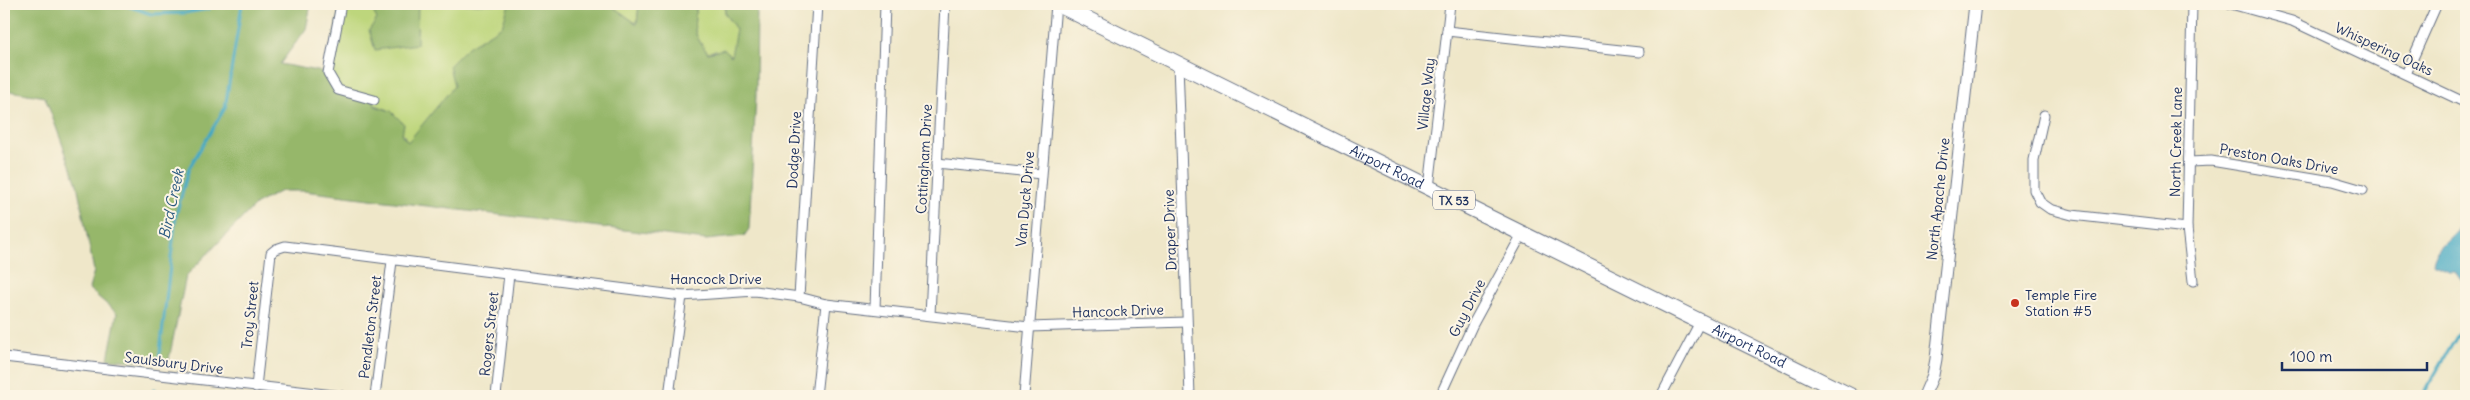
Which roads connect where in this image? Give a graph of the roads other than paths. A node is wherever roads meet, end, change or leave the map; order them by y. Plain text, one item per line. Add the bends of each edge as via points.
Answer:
1 (341, 4) edge
2 (817, 4) edge
3 (885, 4) edge
4 (944, 4) edge
5 (1056, 4) edge
6 (1450, 4) edge
7 (1974, 4) edge
8 (2192, 4) edge
9 (2231, 4) edge
10 (2437, 4) edge
11 (1447, 32) junction
12 (1639, 52) dead end
13 (1178, 64) junction
14 (2406, 74) junction
15 (374, 100) dead end
16 (2466, 104) edge
17 (2044, 115) dead end
18 (2189, 162) junction
19 (937, 163) junction
20 (1041, 174) junction
21 (1429, 188) junction
22 (2363, 190) dead end
23 (2187, 228) junction
24 (1522, 234) junction
25 (276, 248) joint
26 (392, 260) junction
27 (509, 274) junction
28 (2193, 281) dead end
29 (682, 296) junction
30 (799, 297) junction
31 (826, 304) junction
32 (875, 309) junction
33 (930, 315) junction
34 (1186, 322) junction
35 (1700, 322) junction
36 (1029, 327) junction
37 (4, 357) edge
38 (256, 386) junction
39 (342, 396) edge
40 (375, 396) edge
41 (496, 396) edge
42 (669, 396) edge
43 (816, 396) edge
44 (1024, 396) edge
45 (1190, 396) edge
46 (1440, 396) edge
47 (1661, 396) edge
48 (1849, 396) edge
49 (1924, 396) edge

1 - 15 street via 328,74 338,90
2 - 30 street, Dodge Drive
3 - 32 street
4 - 19 street, Cottingham Drive
5 - 13 main road, Airport Road / TX 53
5 - 20 street, Van Dyck Drive
6 - 11 street, Village Way
7 - 49 street, North Apache Drive via 1936,359
8 - 18 street, North Creek Lane
9 - 14 street, Whispering Oaks via 2292,21
10 - 14 street
11 - 12 street
11 - 21 street, Village Way
13 - 21 main road, Airport Road / TX 53
13 - 34 street, Draper Drive
14 - 16 street, Whispering Oaks
17 - 23 street via 2034,160 2034,190 2040,202 2050,209 2072,215
18 - 22 street, Preston Oaks Drive via 2211,161 2332,181
18 - 23 street, North Creek Lane
19 - 20 street
19 - 33 street, Cottingham Drive
20 - 36 street, Van Dyck Drive
21 - 24 main road, Airport Road / TX 53
23 - 28 street, North Creek Lane
24 - 35 main road, Airport Road / TX 53
24 - 46 street, Guy Drive via 1473,324
25 - 26 street, Hancock Drive via 285,246
25 - 38 street, Troy Street via 271,253
26 - 27 street, Hancock Drive
26 - 40 street, Pendleton Street
27 - 29 street, Hancock Drive
27 - 41 street, Rogers Street
29 - 30 street, Hancock Drive via 755,291
29 - 42 street
30 - 31 street, Hancock Drive
31 - 32 street, Hancock Drive
31 - 43 street
32 - 33 street, Hancock Drive
33 - 36 street, Hancock Drive
34 - 36 street, Hancock Drive
34 - 45 street, Draper Drive
35 - 47 street
35 - 48 main road, Airport Road / TX 53
36 - 44 street, Van Dyck Drive
37 - 38 street, Saulsbury Drive
38 - 39 street, Saulsbury Drive

